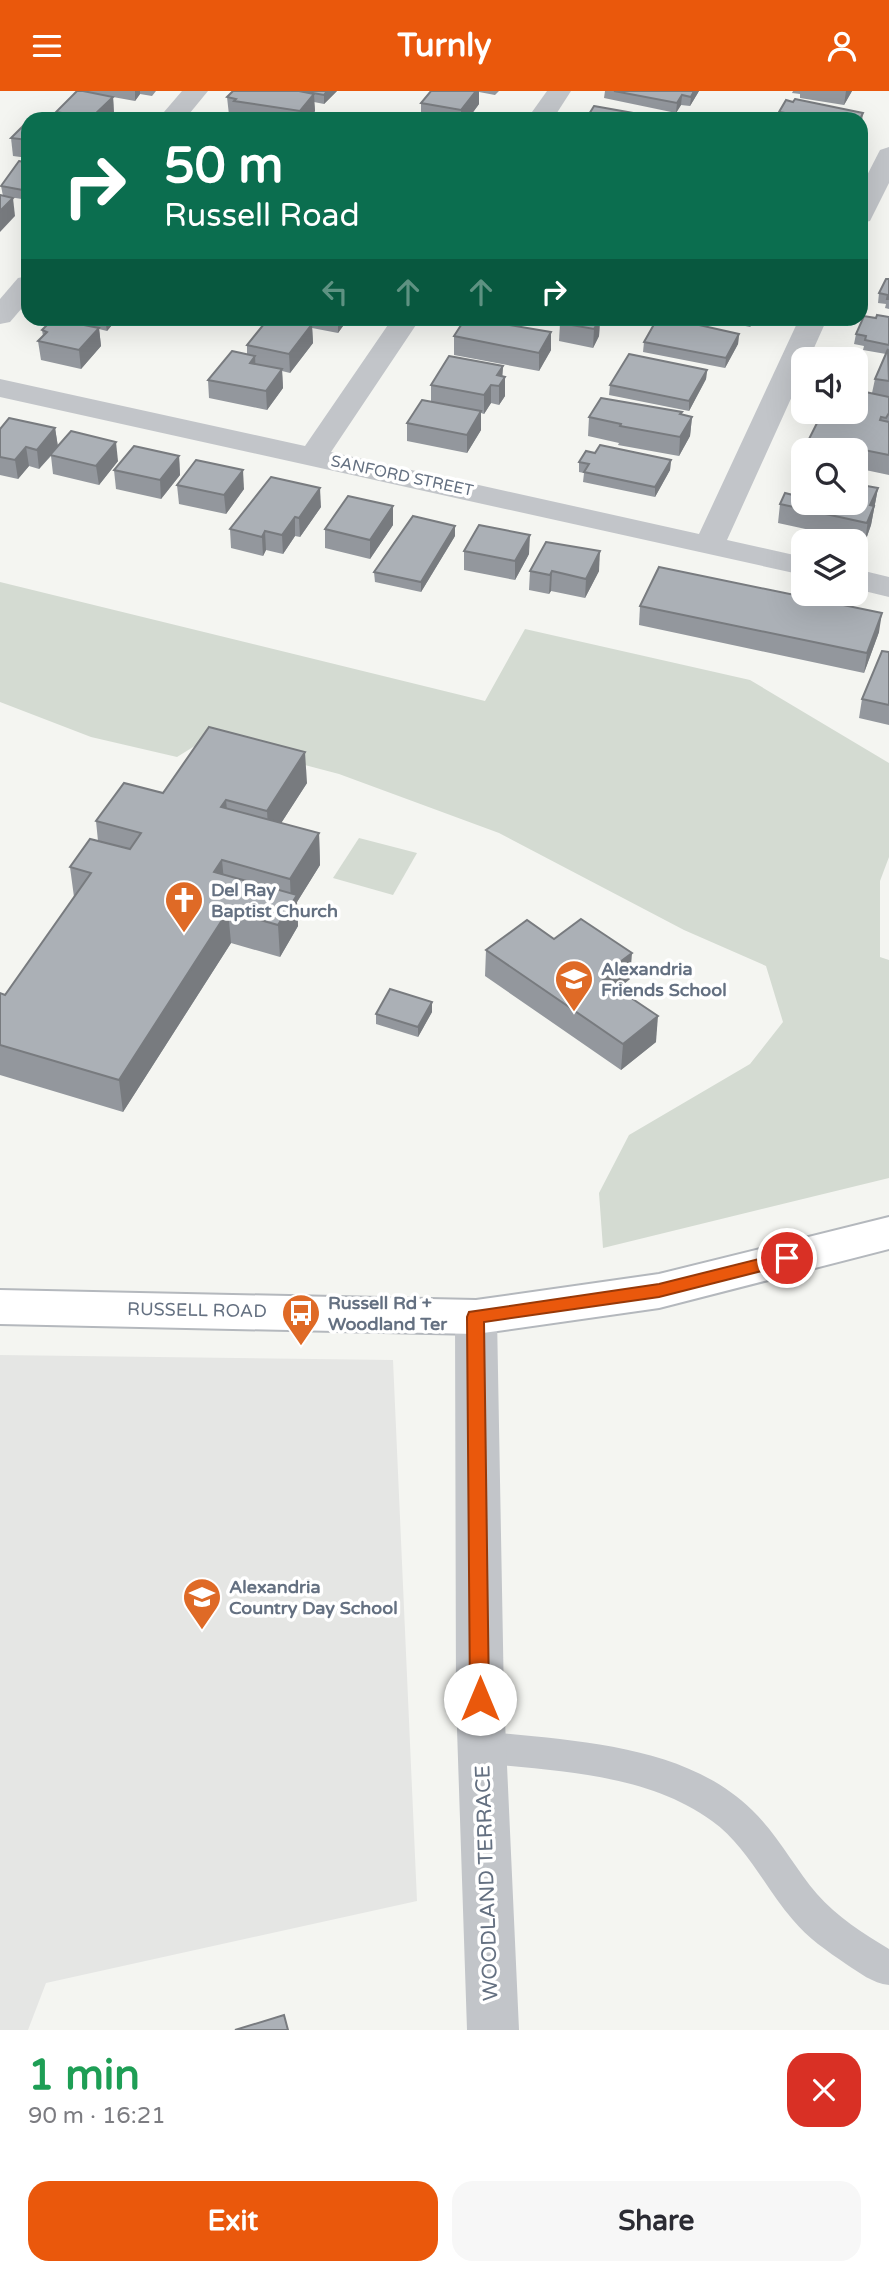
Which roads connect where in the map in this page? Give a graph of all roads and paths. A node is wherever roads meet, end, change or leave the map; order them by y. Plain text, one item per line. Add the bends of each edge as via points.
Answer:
1 (196, 91) edge
2 (559, 91) edge
3 (177, 112) edge
4 (545, 112) edge
5 (889, 155) edge
6 (868, 200) edge
7 (21, 292) edge
8 (0, 316) edge
9 (401, 326) edge
10 (810, 326) edge
11 (0, 388) edge
12 (313, 456) junction
13 (710, 543) junction
14 (791, 563) edge
15 (868, 582) edge
16 (889, 587) edge
17 (889, 1233) edge
18 (0, 1307) edge
19 (476, 1317) junction
20 (481, 1747) junction
21 (889, 1967) edge
22 (493, 2030) edge

1 - 3 street
2 - 4 street
5 - 6 street
7 - 8 street
9 - 12 street
10 - 13 street
11 - 12 street, SANFORD STREET
12 - 13 street, SANFORD STREET
13 - 14 street, SANFORD STREET
15 - 16 street
17 - 19 street, RUSSELL ROAD via 659,1291
18 - 19 street, RUSSELL ROAD
19 - 20 street, WOODLAND TERRACE
20 - 21 lane via 624,1764 681,1783 727,1810 817,1920
20 - 22 street, WOODLAND TERRACE

